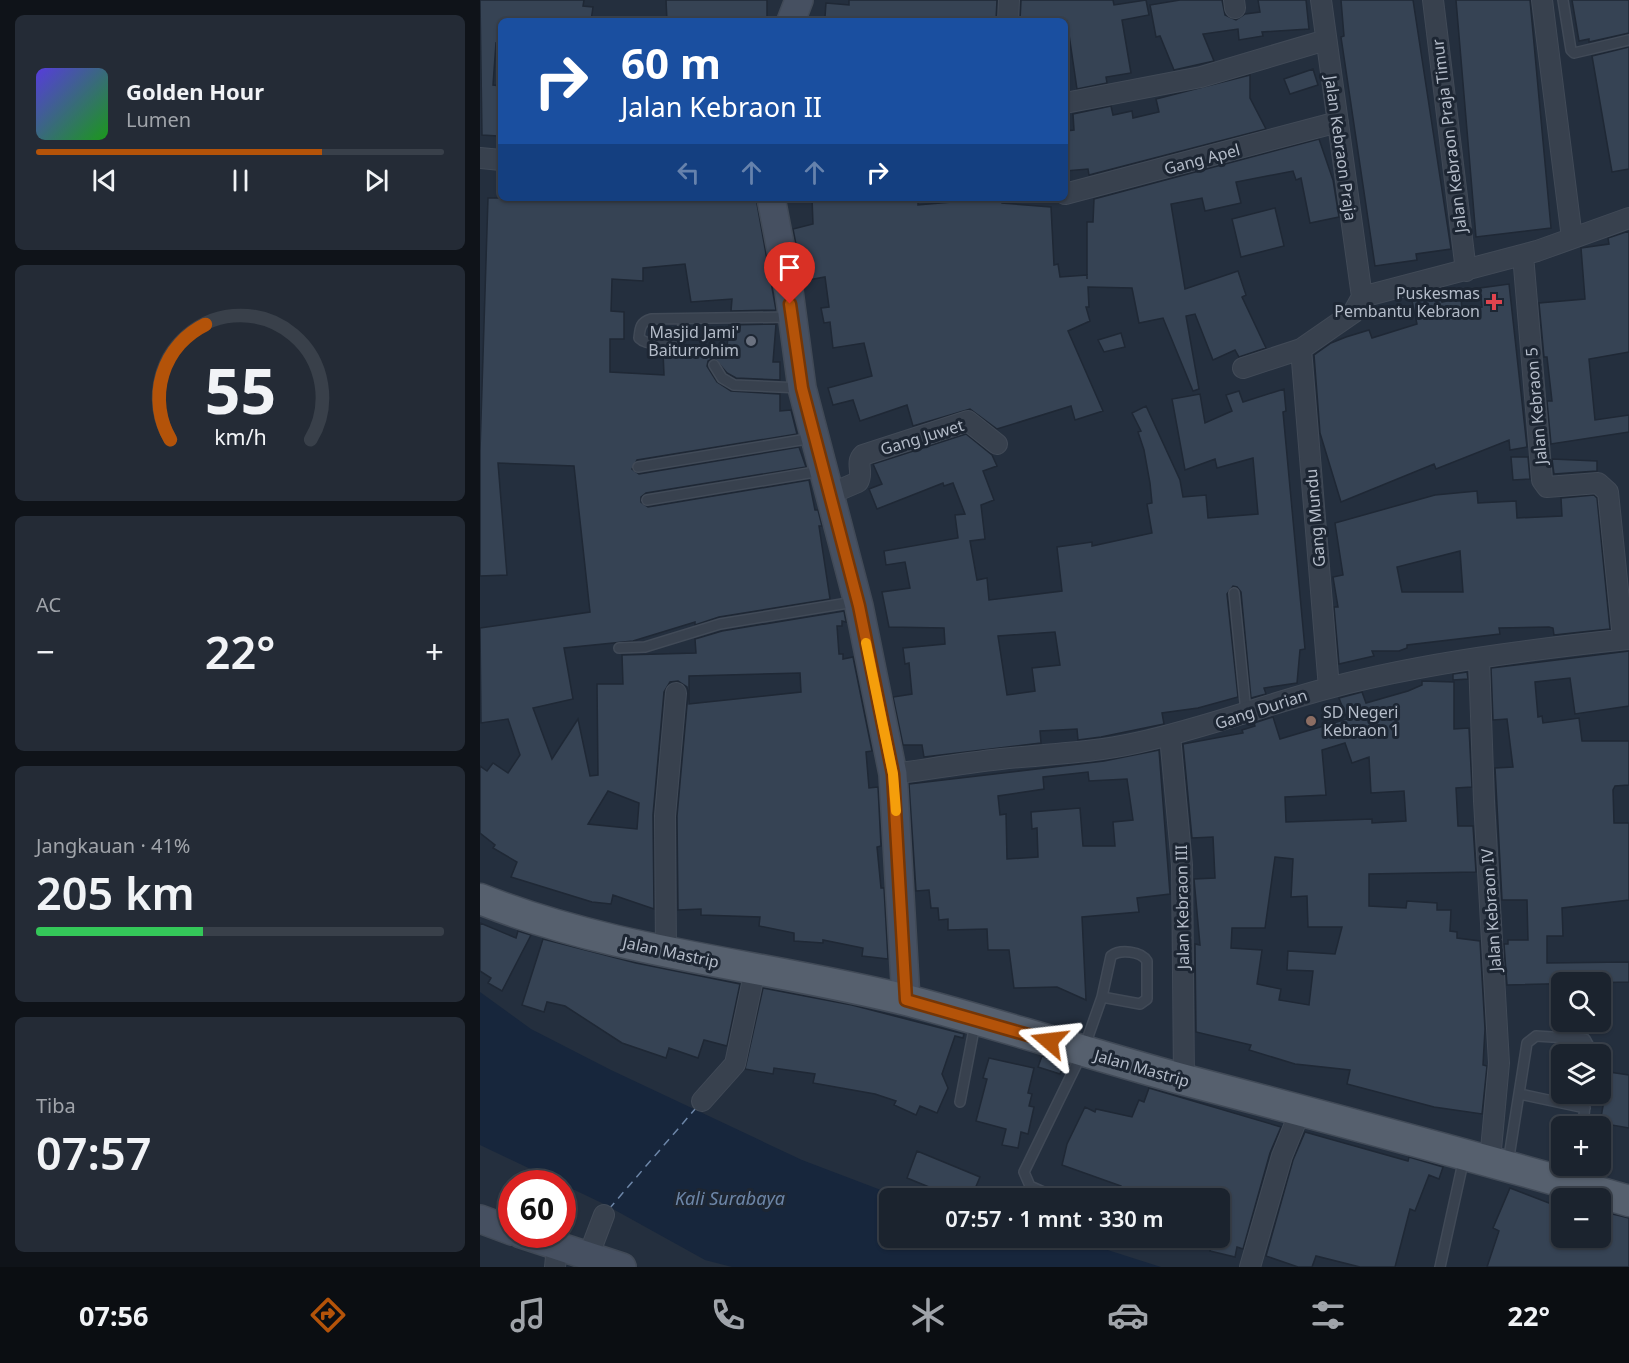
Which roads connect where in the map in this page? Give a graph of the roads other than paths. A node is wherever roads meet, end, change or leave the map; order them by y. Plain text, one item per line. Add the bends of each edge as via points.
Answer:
1 (799, 0) edge
2 (1010, 0) edge
3 (1321, 0) edge
4 (1433, 0) edge
5 (1542, 0) edge
6 (1563, 0) edge
7 (792, 18) edge
8 (1008, 18) edge
9 (1326, 40) junction
10 (1629, 40) edge
11 (1068, 102) edge
12 (1338, 122) junction
13 (480, 158) edge
14 (498, 160) edge
15 (1068, 193) edge
16 (772, 201) edge
17 (1629, 218) edge
18 (1572, 238) junction
19 (1523, 255) junction
20 (1466, 271) junction
21 (1362, 297) junction
22 (792, 316) junction
23 (685, 320) junction
24 (1301, 349) junction
25 (714, 364) dead end
26 (1243, 368) dead end
27 (802, 388) junction
28 (815, 438) junction
29 (998, 444) dead end
30 (638, 467) dead end
31 (827, 482) junction
32 (647, 500) dead end
33 (1234, 593) dead end
34 (858, 602) junction
35 (1626, 639) edge
36 (619, 648) dead end
37 (1479, 659) junction
38 (1329, 688) junction
39 (676, 693) dead end
40 (1246, 712) junction
41 (1170, 736) junction
42 (893, 774) junction
43 (480, 899) edge
44 (666, 952) junction
45 (755, 970) junction
46 (1102, 997) junction
47 (906, 1000) junction
48 (976, 1019) junction
49 (1588, 1044) edge
50 (1083, 1051) junction
51 (1184, 1080) junction
52 (1520, 1094) junction
53 (702, 1101) dead end
54 (960, 1102) dead end
55 (1585, 1104) edge
56 (1584, 1108) junction
57 (1301, 1110) junction
58 (1583, 1116) edge
59 (1488, 1160) junction
60 (1036, 1188) edge
61 (1629, 1201) edge
62 (604, 1215) dead end
63 (480, 1219) edge
64 (498, 1226) edge
65 (542, 1248) edge
66 (556, 1257) edge
67 (588, 1257) junction
68 (622, 1267) edge
69 (1250, 1267) edge
70 (1440, 1267) edge

1 - 7 street
2 - 8 street
3 - 9 street, Jalan Kebraon Praja
4 - 20 street, Jalan Kebraon Praja Timur
5 - 18 street
6 - 10 lane via 1574,53
9 - 11 street via 1201,77
9 - 12 street, Jalan Kebraon Praja
12 - 15 street, Gang Apel
12 - 21 street, Jalan Kebraon Praja
13 - 14 street
16 - 22 street
17 - 18 street
18 - 19 street
19 - 20 street
19 - 35 street, Jalan Kebraon 5 via 1542,480 1547,487 1556,488 1598,483 1608,492
20 - 21 street
21 - 24 street via 1353,313
22 - 23 lane
22 - 27 street
23 - 23 lane via 644,321 639,338 642,342 675,344
24 - 26 street
24 - 38 street, Gang Mundu
25 - 27 lane via 722,378 734,385
27 - 28 street
28 - 30 lane
28 - 31 street
29 - 31 street, Gang Juwet via 968,421 863,455 858,482
31 - 32 lane
31 - 34 street
33 - 40 lane
34 - 36 lane via 720,624 645,647
34 - 42 street
35 - 37 street, Gang Durian
37 - 38 street, Gang Durian
37 - 59 street, Jalan Kebraon IV via 1499,1063
38 - 40 street, Gang Durian
39 - 44 street via 665,816
40 - 41 street, Gang Durian
41 - 42 street, Gang Durian via 1074,754
41 - 51 street, Jalan Kebraon III via 1182,865
42 - 47 street
43 - 44 main road, Jalan Mastrip via 579,932
44 - 45 main road, Jalan Mastrip
45 - 47 main road, Jalan Mastrip
45 - 53 street via 735,1064
46 - 46 lane via 1144,1003 1145,957 1113,953
46 - 50 lane
47 - 48 main road, Jalan Mastrip
48 - 50 main road, Jalan Mastrip
48 - 54 lane
49 - 52 lane via 1585,1039 1530,1038
50 - 51 main road, Jalan Mastrip
50 - 60 lane via 1024,1172 1030,1185
51 - 57 main road, Jalan Mastrip
52 - 56 lane
52 - 59 lane
55 - 56 lane
56 - 58 lane
57 - 59 main road, Jalan Mastrip
57 - 69 street via 1282,1156
59 - 61 main road, Jalan Mastrip via 1576,1180
59 - 70 lane
62 - 67 street
63 - 64 street
65 - 66 street
66 - 67 street
67 - 68 street

